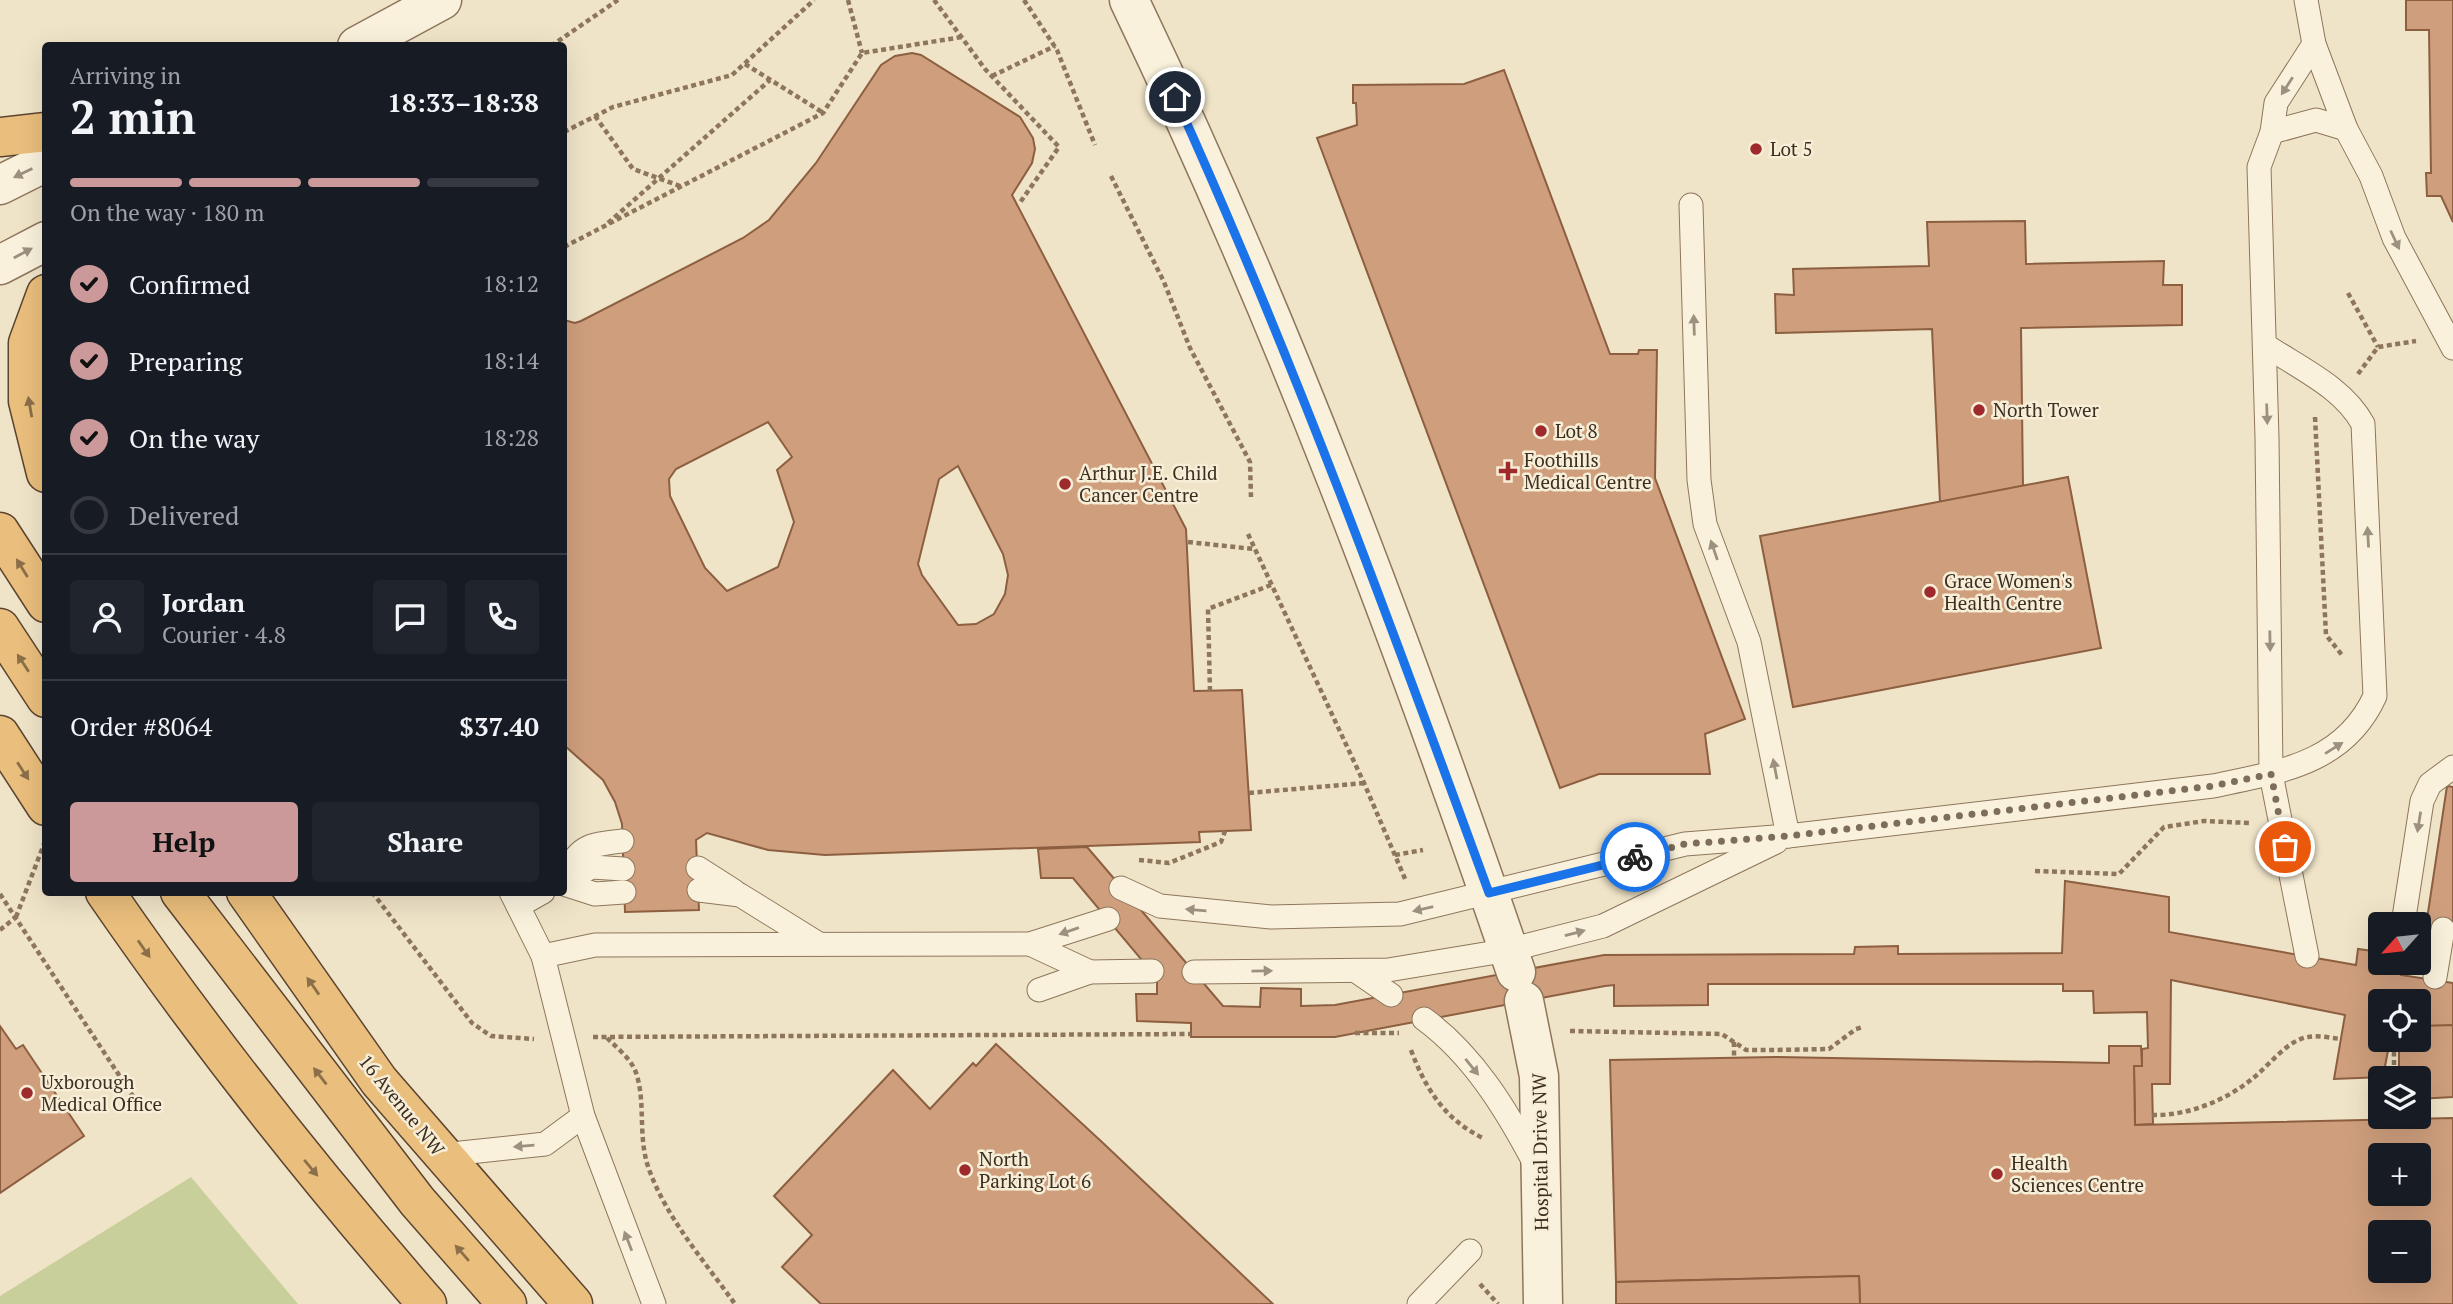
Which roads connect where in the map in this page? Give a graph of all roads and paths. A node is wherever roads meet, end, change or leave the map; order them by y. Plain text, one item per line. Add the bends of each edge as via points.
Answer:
1 (442, 0) edge
2 (618, 0) edge
3 (814, 0) edge
4 (848, 0) edge
5 (934, 0) edge
6 (1024, 0) edge
7 (1129, 0) edge
8 (2306, 0) edge
9 (962, 37) junction
10 (364, 42) edge
11 (557, 42) edge
12 (2314, 44) junction
13 (1055, 46) junction
14 (862, 53) junction
15 (745, 64) junction
16 (992, 76) junction
17 (770, 80) junction
18 (823, 113) junction
19 (595, 116) junction
20 (2346, 129) junction
21 (567, 130) edge
22 (42, 132) edge
23 (2272, 132) junction
24 (0, 137) edge
25 (1095, 145) dead end
26 (42, 164) edge
27 (1111, 176) dead end
28 (658, 178) junction
29 (0, 184) edge
30 (680, 187) junction
31 (1019, 204) dead end
32 (1691, 205) dead end
33 (603, 227) junction
34 (42, 243) edge
35 (567, 245) edge
36 (0, 265) edge
37 (2348, 293) dead end
38 (42, 304) edge
39 (2420, 341) dead end
40 (2265, 345) junction
41 (2378, 347) junction
42 (2453, 348) edge
43 (2354, 381) dead end
44 (2315, 417) dead end
45 (42, 457) edge
46 (1251, 497) dead end
47 (0, 532) edge
48 (1248, 534) dead end
49 (1188, 542) dead end
50 (1254, 549) junction
51 (1271, 585) junction
52 (42, 597) edge
53 (0, 628) edge
54 (2349, 665) dead end
55 (1210, 691) dead end
56 (42, 692) edge
57 (0, 735) edge
58 (2453, 767) edge
59 (2271, 774) junction
60 (1364, 783) junction
61 (1249, 793) dead end
62 (42, 800) edge
63 (2241, 815) dead end
64 (2241, 822) junction
65 (2250, 823) dead end
66 (1225, 831) dead end
67 (1788, 836) junction
68 (622, 841) dead end
69 (42, 850) edge
70 (1423, 850) dead end
71 (1395, 855) junction
72 (1133, 860) dead end
73 (2035, 872) dead end
74 (567, 874) edge
75 (698, 879) dead end
76 (624, 880) dead end
77 (1406, 881) dead end
78 (567, 882) edge
79 (1122, 888) dead end
80 (1489, 893) junction
81 (0, 894) edge
82 (108, 896) edge
83 (183, 896) edge
84 (249, 896) edge
85 (375, 896) edge
86 (514, 899) edge
87 (2405, 912) edge
88 (1108, 919) dead end
89 (2443, 929) dead end
90 (0, 930) edge
91 (819, 944) junction
92 (1030, 944) junction
93 (543, 956) junction
94 (2307, 956) dead end
95 (1152, 971) dead end
96 (1356, 971) junction
97 (1090, 972) junction
98 (1194, 972) dead end
99 (1517, 974) junction
100 (2437, 977) edge
101 (1039, 990) dead end
102 (1391, 995) dead end
103 (1424, 1019) dead end
104 (1863, 1027) dead end
105 (1570, 1031) dead end
106 (1191, 1034) dead end
107 (1406, 1037) dead end
108 (545, 1038) dead end
109 (2341, 1039) dead end
110 (1734, 1042) junction
111 (1734, 1058) dead end
112 (136, 1101) dead end
113 (2152, 1115) dead end
114 (583, 1116) junction
115 (1490, 1141) dead end
116 (442, 1154) junction
117 (1541, 1173) junction
118 (1470, 1251) dead end
119 (1474, 1277) dead end
120 (427, 1304) edge
121 (507, 1304) edge
122 (573, 1304) edge
123 (654, 1304) edge
124 (735, 1304) edge
125 (1419, 1304) edge
126 (1498, 1304) edge
127 (1542, 1304) edge

1 - 10 street
2 - 11 path
3 - 15 path
4 - 14 path
5 - 9 path
6 - 13 path
7 - 80 street, Hospital Drive NW via 1226,206 1340,488
8 - 12 lane
9 - 14 path
9 - 16 path
12 - 20 lane
12 -> 23 lane via 2276,103
13 - 16 path
13 - 25 path
14 - 18 path
15 - 17 path
15 - 19 path via 732,75
16 - 31 path via 1059,147
17 - 18 path
17 - 28 path
18 - 30 path
19 - 21 path
19 - 28 path via 633,169
20 - 23 lane via 2316,120
20 -> 42 lane via 2371,176 2394,238
22 - 24 highway
23 - 40 lane via 2259,167
26 -> 29 street
27 - 46 path via 1164,282 1190,348 1250,461
28 - 30 path
28 - 33 path
30 - 33 path
67 -> 32 lane via 1749,642 1705,524 1699,480
33 - 35 path
36 -> 34 street
37 - 41 path
45 -> 38 highway via 28,401 28,343
39 - 41 path
40 -> 59 lane
59 -> 40 lane via 2319,757 2345,741 2366,715 2375,696 2375,682 2363,424 2335,391
41 - 43 path
44 - 54 path via 2326,635
52 -> 47 highway
48 - 50 path
49 - 50 path
50 - 51 path
51 - 55 path via 1208,609
51 - 60 path
56 -> 53 highway
57 -> 62 highway
58 -> 87 lane via 2430,784 2422,802
59 - 67 lane via 2213,786
59 - 94 lane
60 - 61 path
60 - 71 path
63 - 64 path
64 - 65 path
64 - 73 path via 2164,827 2119,874
66 - 72 path via 1220,842 1168,863
67 - 80 lane via 1685,844
99 -> 67 lane via 1603,926
68 - 74 lane via 592,844 575,854
69 - 90 path, bridge via 16,918
70 - 71 path
71 - 77 path
75 - 91 lane via 740,895
76 - 78 lane via 595,894
80 -> 79 lane via 1400,914 1271,917 1150,909
80 - 99 street, Hospital Drive NW
81 - 112 path
82 -> 120 highway via 291,1144
121 -> 83 highway via 417,1201
116 -> 84 highway, 16 Avenue NW via 379,1081
85 - 108 path via 472,1023 491,1036
86 - 93 lane
88 -> 92 lane
89 - 100 lane
91 - 92 lane
91 - 93 lane via 595,945
92 - 97 lane
93 - 114 lane
95 - 97 lane
98 -> 96 lane
96 - 99 lane
96 - 102 lane
97 - 101 lane
99 - 117 street, Hospital Drive NW via 1539,1076
103 -> 117 lane via 1446,1035 1506,1108
104 - 110 path via 1829,1049 1775,1054 1746,1050
105 - 110 path via 1722,1034
106 - 124 path via 606,1038 625,1055 637,1075 641,1140 650,1172 678,1225
107 - 115 path via 1434,1097 1468,1130
109 - 113 path via 2296,1041 2250,1081 2211,1103 2182,1114
110 - 111 path
114 -> 116 lane via 545,1144
123 -> 114 lane
116 - 122 highway, 16 Avenue NW
117 - 127 street, Hospital Drive NW
118 - 125 lane
119 - 126 path

